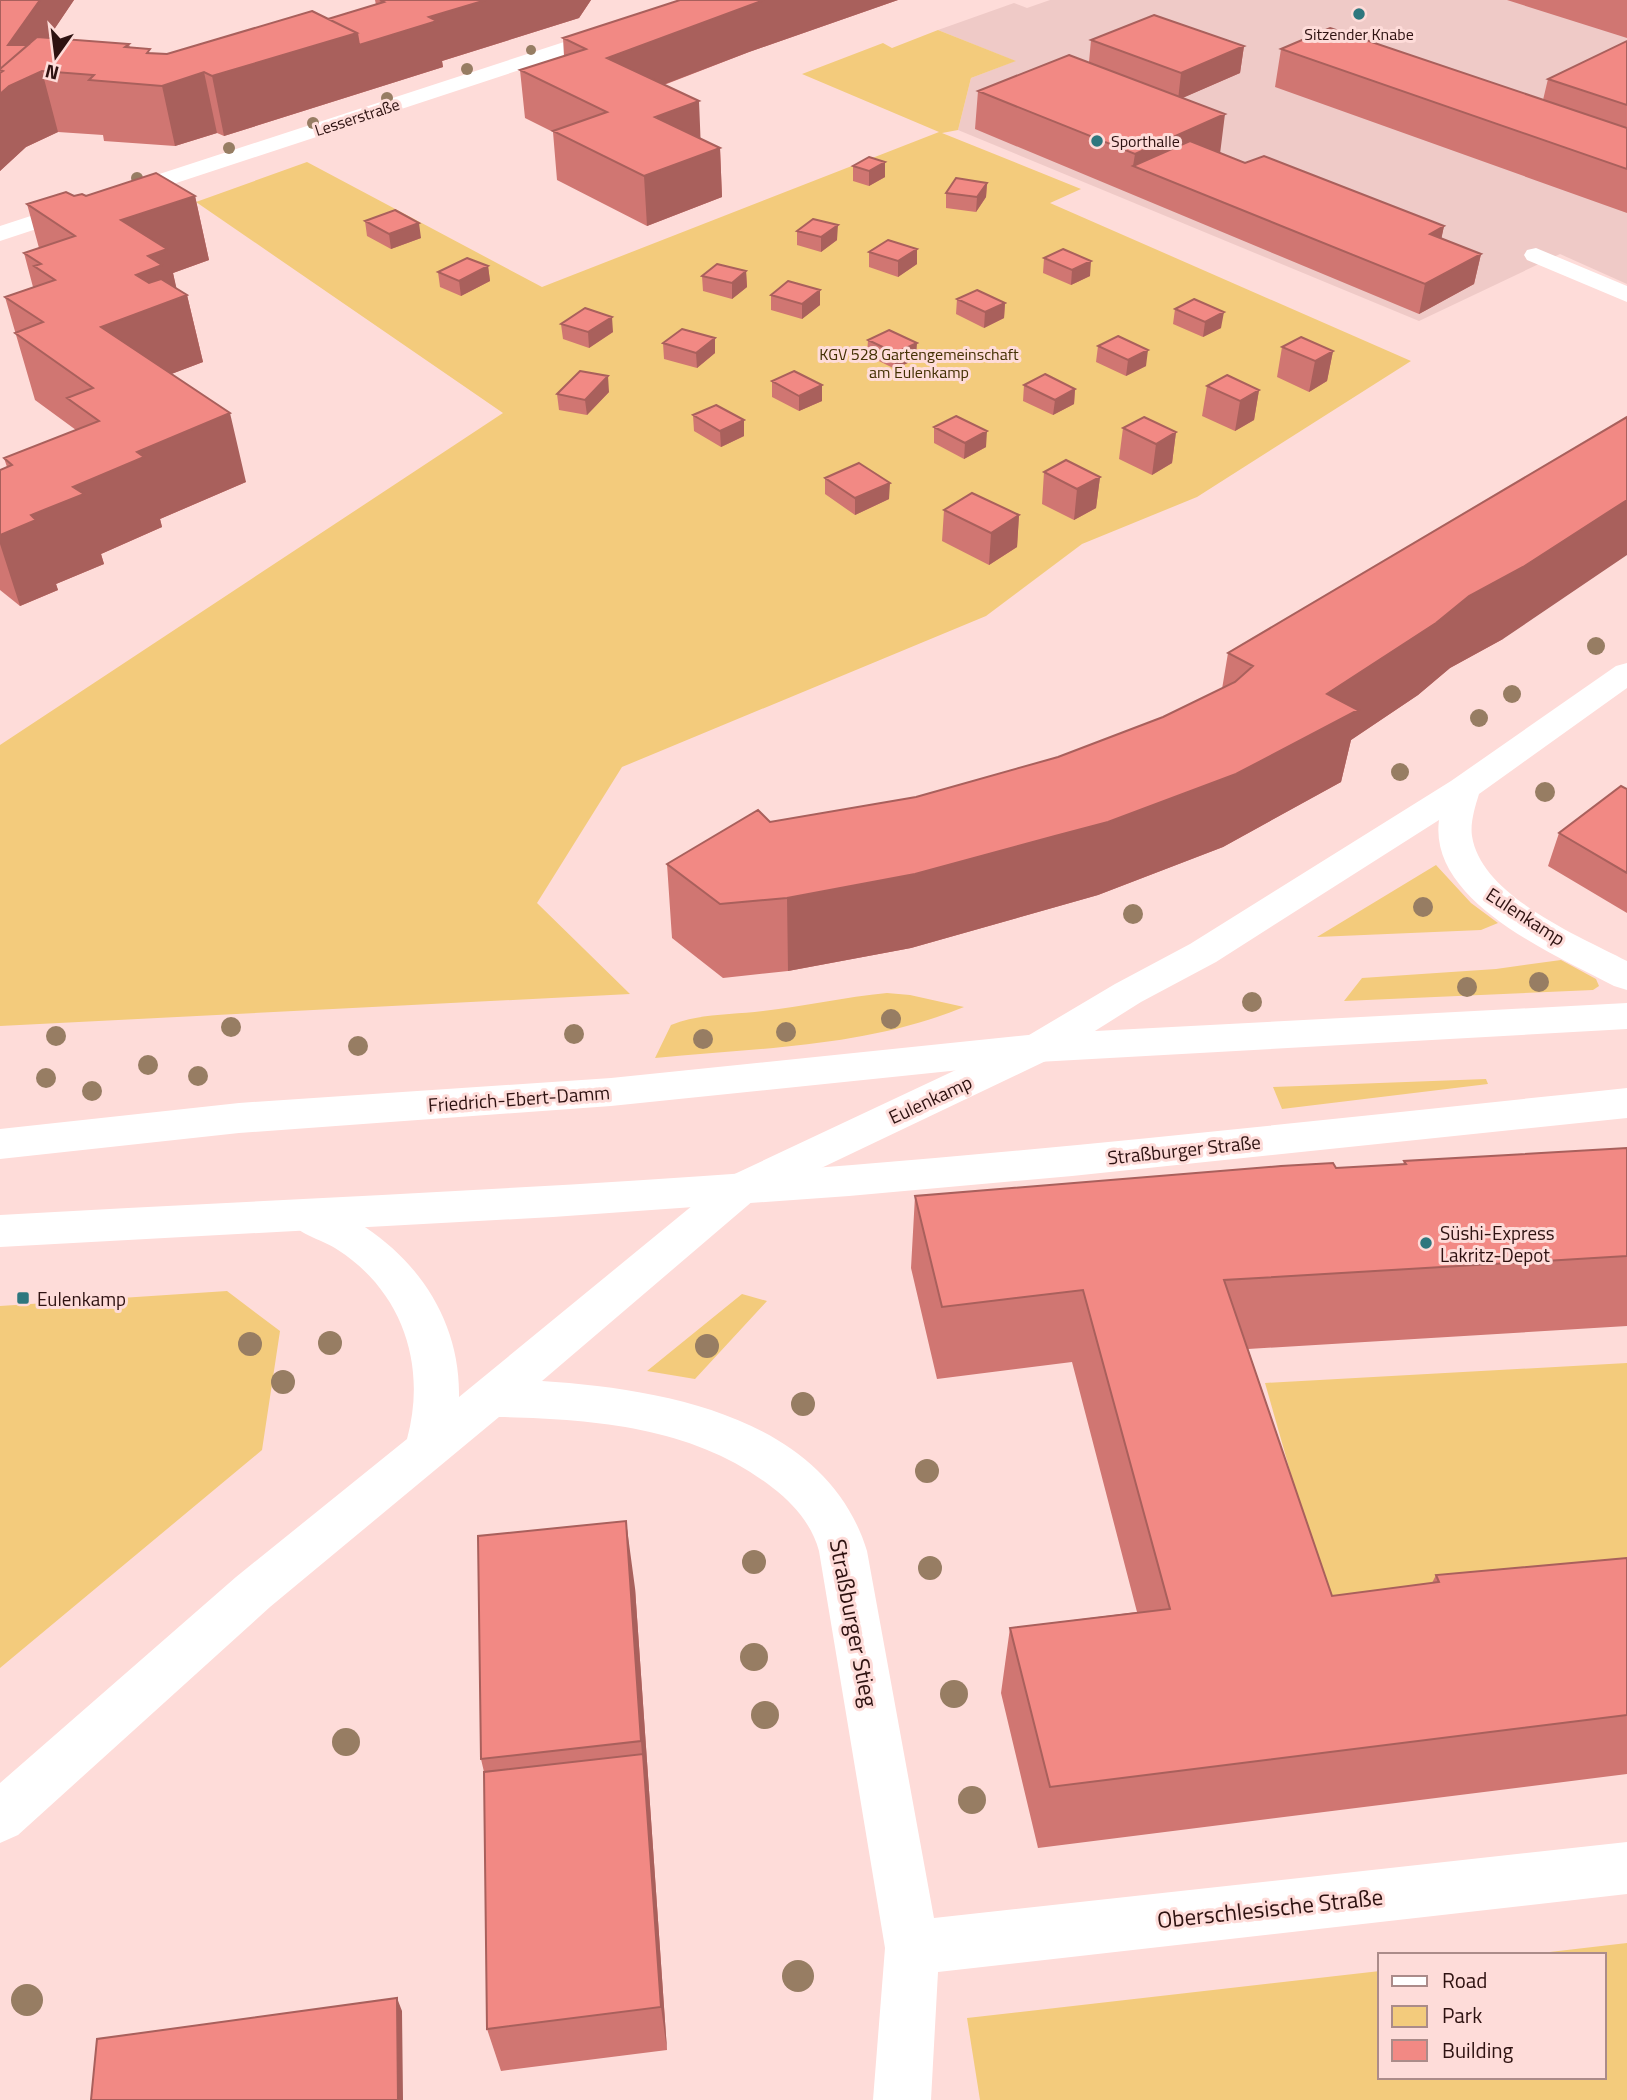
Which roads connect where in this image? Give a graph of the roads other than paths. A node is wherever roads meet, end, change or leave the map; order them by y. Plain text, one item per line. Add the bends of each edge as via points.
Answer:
1 (713, 0) edge
2 (0, 234) edge
3 (1536, 256) dead end
4 (1627, 295) edge
5 (1627, 673) edge
6 (1463, 789) junction
7 (1627, 977) edge
8 (1627, 1016) edge
9 (1038, 1048) junction
10 (1627, 1103) edge
11 (0, 1144) edge
12 (740, 1189) junction
13 (306, 1215) junction
14 (0, 1231) edge
15 (491, 1398) junction
16 (427, 1450) junction
17 (0, 1817) edge
18 (1627, 1868) edge
19 (912, 1948) junction
20 (902, 2100) edge

1 - 2 street, Lesserstraße via 627,20
3 - 4 street
5 - 6 street, Eulenkamp
6 - 7 street, Eulenkamp via 1455,839 1478,883 1521,917
6 - 9 street, Eulenkamp via 1232,936
8 - 9 street
9 - 11 street, Friedrich-Ebert-Damm via 611,1092 239,1118
9 - 12 street, Eulenkamp
10 - 12 street, Straßburger Straße via 1180,1151
12 - 13 street
12 - 15 street, Eulenkamp
13 - 14 street
13 - 16 street via 357,1241 376,1257 408,1291 419,1311 436,1364 436,1408
15 - 16 street, Eulenkamp
15 - 19 street, Straßburger Stieg via 633,1411 730,1435 797,1480 832,1521 844,1550
16 - 17 street, Eulenkamp via 253,1592
18 - 19 street, Oberschlesische Straße
19 - 20 street, Straßburger Stieg

